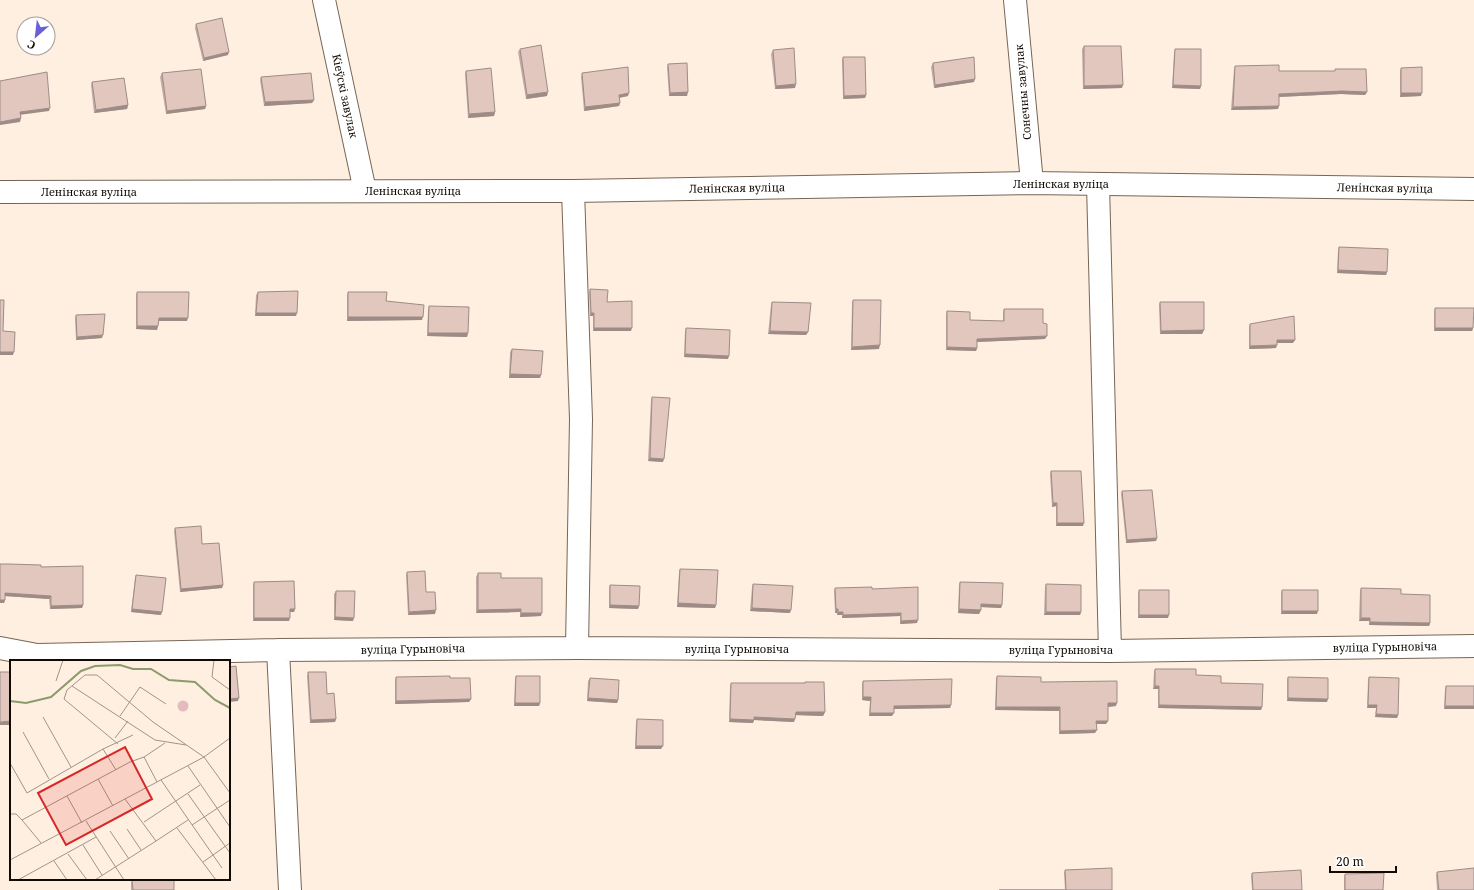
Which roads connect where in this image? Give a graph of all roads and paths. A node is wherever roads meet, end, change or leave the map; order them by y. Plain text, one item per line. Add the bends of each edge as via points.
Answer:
1 (324, 0) edge
2 (1015, 0) edge
3 (1032, 183) junction
4 (1098, 184) junction
5 (1474, 189) edge
6 (573, 191) junction
7 (0, 192) edge
8 (365, 192) junction
9 (1474, 646) edge
10 (0, 648) edge
11 (577, 648) junction
12 (278, 650) junction
13 (1110, 651) junction
14 (290, 890) edge

1 - 8 street, Кіеўскі завулак
2 - 3 street, Сонечны завулак
3 - 4 street, Ленінская вуліца
3 - 6 street, Ленінская вуліца
4 - 5 street, Ленінская вуліца
4 - 13 street
6 - 8 street, Ленінская вуліца
6 - 11 street via 581,419
7 - 8 street, Ленінская вуліца
9 - 13 street, вуліца Гурыновіча
10 - 12 street, вуліца Гурыновіча via 37,655
11 - 12 street, вуліца Гурыновіча
11 - 13 street, вуліца Гурыновіча
12 - 14 street

